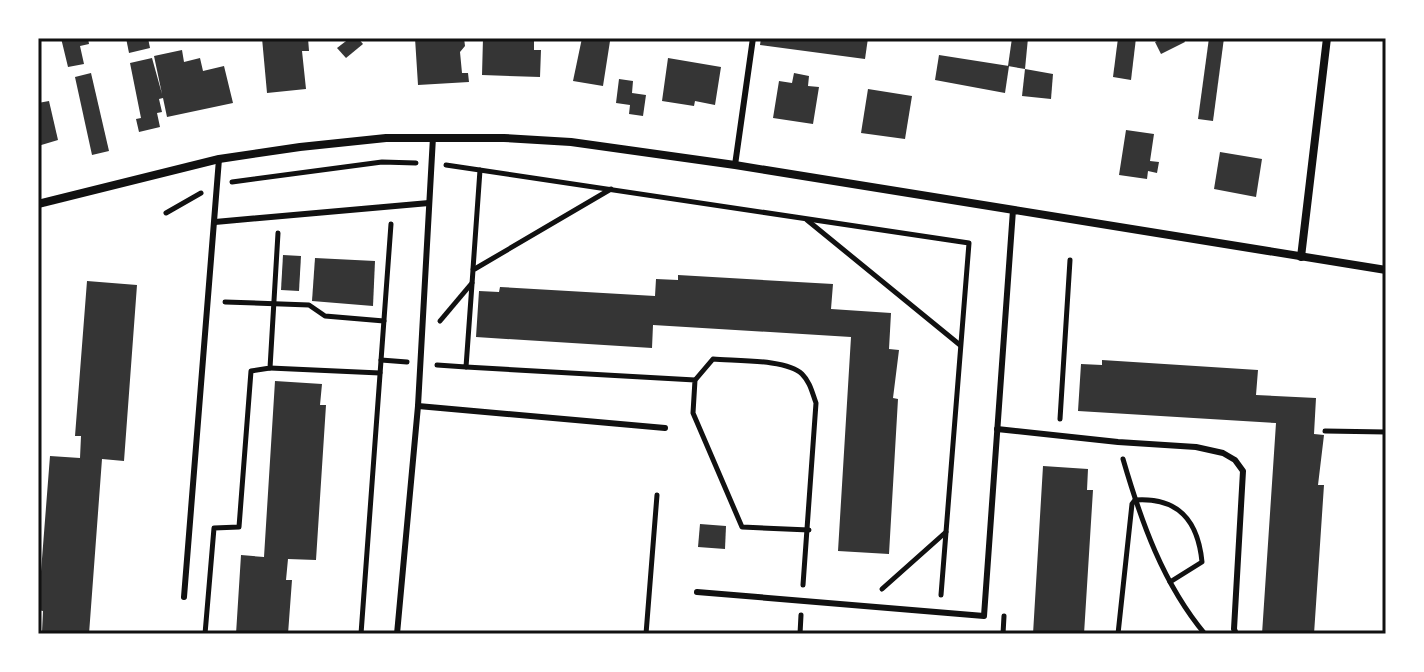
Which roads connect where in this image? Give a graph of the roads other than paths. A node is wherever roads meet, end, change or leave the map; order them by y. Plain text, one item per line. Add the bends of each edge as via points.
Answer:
1 (753, 38) edge
2 (1327, 38) edge
3 (433, 137) junction
4 (219, 159) junction
5 (735, 165) junction
6 (429, 203) junction
7 (38, 204) edge
8 (1013, 210) junction
9 (215, 222) junction
10 (1301, 257) junction
11 (1386, 270) edge
12 (418, 406) junction
13 (665, 428) dead end
14 (997, 429) junction
15 (697, 592) dead end
16 (184, 597) dead end
17 (397, 634) edge
18 (1236, 634) edge

1 - 5 lane
2 - 10 street
3 - 4 street via 340,142
3 - 5 street via 571,142
3 - 6 lane
4 - 7 street
4 - 9 lane
5 - 8 street
6 - 9 lane
6 - 12 lane
8 - 10 street
8 - 14 lane
9 - 16 lane
10 - 11 street
12 - 13 lane
12 - 17 lane
14 - 15 lane via 984,616
14 - 18 lane via 1210,450 1235,460 1243,471

